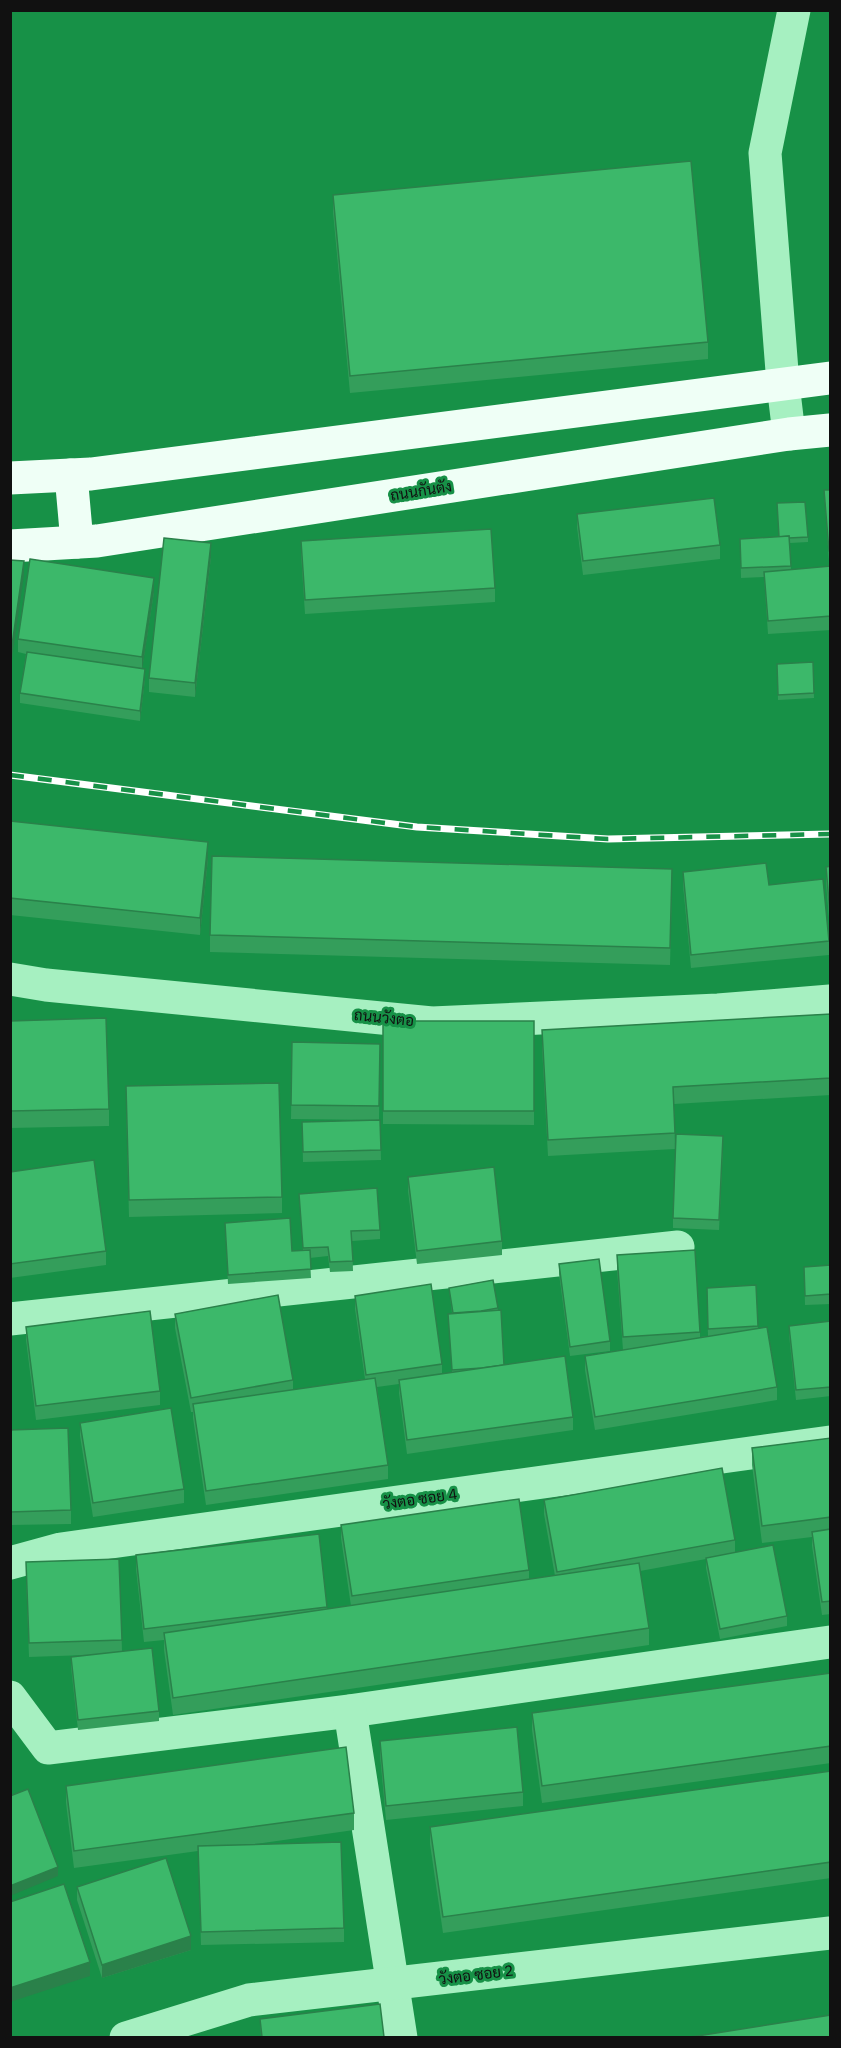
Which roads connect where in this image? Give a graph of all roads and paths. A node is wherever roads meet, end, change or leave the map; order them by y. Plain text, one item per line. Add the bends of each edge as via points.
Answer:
1 (794, 10) edge
2 (831, 378) edge
3 (783, 384) junction
4 (831, 430) edge
5 (789, 434) junction
6 (71, 475) junction
7 (10, 478) edge
8 (77, 542) junction
9 (10, 546) edge
10 (10, 979) edge
11 (831, 1001) edge
12 (678, 1247) dead end
13 (10, 1319) edge
14 (831, 1442) edge
15 (10, 1563) edge
16 (831, 1642) edge
17 (10, 1697) edge
18 (350, 1711) junction
19 (831, 1933) edge
20 (394, 1985) junction
21 (126, 2037) edge
22 (401, 2037) edge

1 - 3 street via 765,153
2 - 3 main road
3 - 5 street
3 - 6 main road
4 - 5 main road, ถนนกันตัง
5 - 8 main road, ถนนกันตัง
6 - 7 main road
6 - 8 main road
8 - 9 main road, ถนนกันตัง
10 - 11 street, ถนนวังตอ via 432,1023
12 - 13 street
14 - 15 street, วังตอ ซอย 4 via 61,1549
16 - 18 street
17 - 18 street via 48,1748
18 - 20 street
19 - 20 street, วังตอ ซอย 2
20 - 21 street, วังตอ ซอย 2 via 249,2000
20 - 22 street

